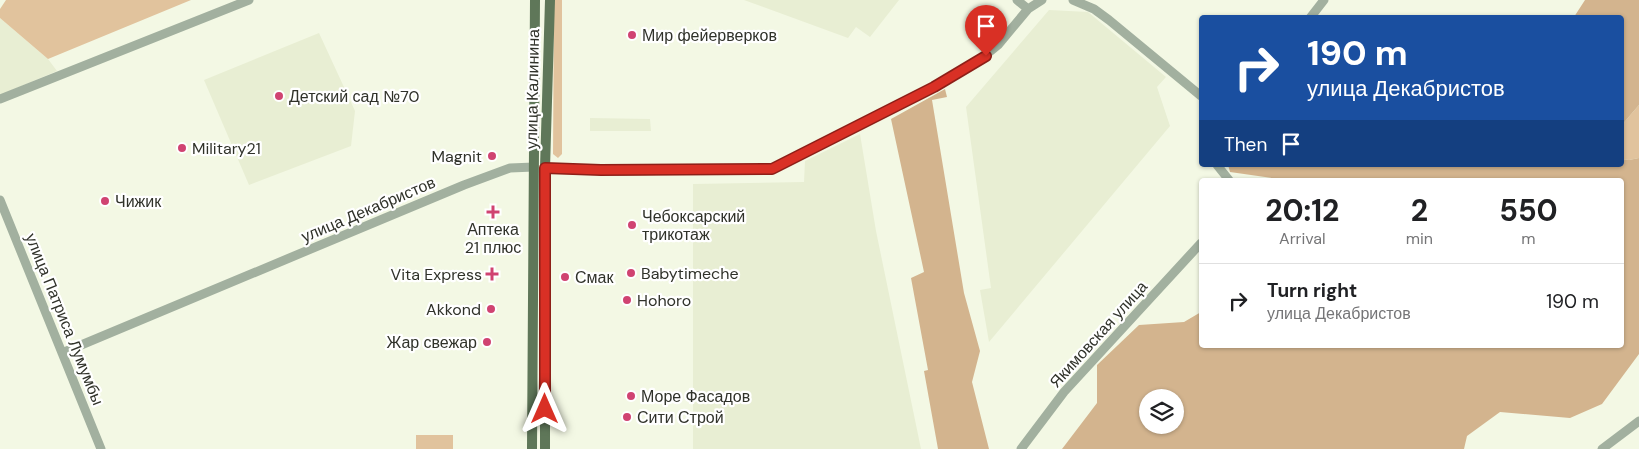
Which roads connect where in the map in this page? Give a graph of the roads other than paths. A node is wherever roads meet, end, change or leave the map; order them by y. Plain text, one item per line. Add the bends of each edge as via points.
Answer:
1 (249, 0) edge
2 (535, 0) edge
3 (550, 0) edge
4 (1017, 0) edge
5 (1042, 0) edge
6 (1073, 0) edge
7 (1324, 0) edge
8 (1028, 9) junction
9 (1312, 15) edge
10 (1199, 94) edge
11 (0, 99) edge
12 (534, 167) junction
13 (1219, 167) edge
14 (545, 168) junction
15 (1227, 178) edge
16 (0, 200) edge
17 (1199, 245) edge
18 (62, 353) junction
19 (1639, 421) edge
20 (102, 449) edge
21 (532, 449) edge
22 (545, 449) edge
23 (1021, 449) edge
24 (1602, 449) edge

1 - 11 street
2 - 12 main road, улица Калинина
3 - 14 main road, улица Калинина
4 - 8 street
5 - 8 street, улица Декабристов
6 - 10 street via 1109,20
7 - 9 street
8 - 14 street, улица Декабристов via 986,56 934,87 772,169
12 - 14 main road, улица Декабристов
12 - 18 street, улица Декабристов via 510,168 464,185
12 - 21 main road, улица Калинина
13 - 15 street
14 - 22 main road, улица Калинина
16 - 18 street, улица Патриса Лумумбы
17 - 23 street, Якимовская улица via 1064,392
18 - 20 street, улица Патриса Лумумбы
19 - 24 street

